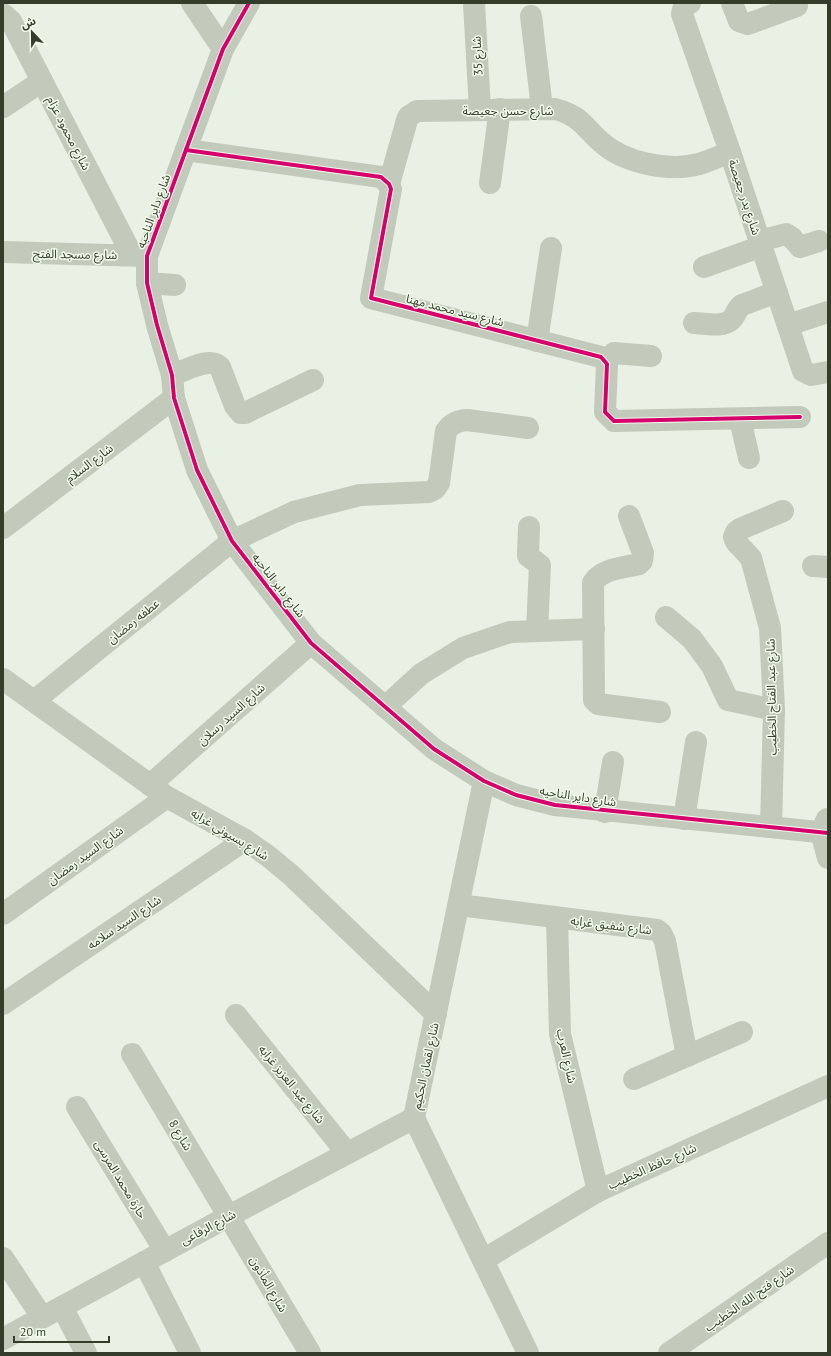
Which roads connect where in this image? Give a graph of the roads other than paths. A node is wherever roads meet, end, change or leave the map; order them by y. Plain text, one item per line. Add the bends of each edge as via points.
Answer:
1 (192, 3) edge
2 (249, 3) edge
3 (474, 3) edge
4 (690, 3) edge
5 (732, 3) edge
6 (797, 6) dead end
7 (3, 14) edge
8 (531, 16) dead end
9 (223, 50) junction
10 (42, 81) junction
11 (3, 107) edge
12 (542, 108) junction
13 (490, 109) junction
14 (186, 150) junction
15 (730, 152) junction
16 (490, 183) dead end
17 (389, 184) junction
18 (819, 241) dead end
19 (761, 244) junction
20 (551, 248) dead end
21 (3, 252) edge
22 (140, 255) junction
23 (704, 267) dead end
24 (148, 283) junction
25 (175, 285) dead end
26 (777, 292) junction
27 (828, 312) edge
28 (694, 323) dead end
29 (788, 325) junction
30 (537, 341) junction
31 (651, 356) dead end
32 (606, 364) junction
33 (828, 372) edge
34 (172, 375) junction
35 (313, 380) dead end
36 (174, 398) junction
37 (800, 417) dead end
38 (740, 419) junction
39 (528, 428) dead end
40 (749, 458) dead end
41 (784, 512) dead end
42 (629, 516) dead end
43 (529, 527) dead end
44 (3, 528) edge
45 (232, 541) junction
46 (666, 617) dead end
47 (594, 629) junction
48 (537, 631) junction
49 (311, 643) junction
50 (3, 679) edge
51 (34, 701) junction
52 (385, 707) junction
53 (774, 710) junction
54 (660, 712) dead end
55 (696, 742) dead end
56 (613, 762) dead end
57 (484, 781) junction
58 (159, 791) junction
59 (605, 812) junction
60 (684, 819) junction
61 (771, 827) junction
62 (826, 828) edge
63 (245, 840) junction
64 (828, 858) edge
65 (458, 905) junction
66 (3, 914) edge
67 (557, 918) junction
68 (3, 1004) edge
69 (436, 1014) junction
70 (236, 1015) dead end
71 (742, 1032) dead end
72 (132, 1054) dead end
73 (687, 1056) junction
74 (634, 1079) dead end
75 (828, 1086) edge
76 (77, 1107) dead end
77 (414, 1118) junction
78 (347, 1153) junction
79 (598, 1191) junction
80 (229, 1216) junction
81 (828, 1243) edge
82 (165, 1251) junction
83 (3, 1258) edge
84 (483, 1260) junction
85 (144, 1262) junction
86 (62, 1307) junction
87 (42, 1317) junction
88 (3, 1338) edge
89 (86, 1353) edge
90 (190, 1353) edge
91 (310, 1353) edge
92 (528, 1353) edge
93 (670, 1353) edge

1 - 9 street
2 - 9 street, شارع داير الناحيه
3 - 13 street, شارع 35
4 - 15 street, شارع بدر جعيصة via 681,10 682,14
5 - 6 street via 739,21 743,24
7 - 10 street, شارع محمود عزام via 11,21
8 - 12 street
9 - 14 street, شارع داير الناحيه
10 - 11 street
10 - 22 street, شارع محمود عزام
12 - 13 street, شارع حسن جعيصة
12 - 15 street, شارع حسن جعيصة via 567,112 578,118 602,143 631,160 665,167 698,164
13 - 16 street, شارع 35
13 - 17 street, شارع حسن جعيصة via 412,113 407,120
14 - 17 street via 381,177
14 - 22 street, شارع داير الناحيه
15 - 19 street, شارع بدر جعيصة
17 - 30 street, شارع سيد محمد مهنا via 371,297 373,300 383,305
18 - 19 street via 800,247 792,238 782,234
19 - 23 street
19 - 26 street, شارع بدر جعيصة
20 - 30 street
21 - 22 street, شارع مسجد الفتح
22 - 24 street, شارع داير الناحيه
24 - 25 street
24 - 34 street, شارع داير الناحيه
26 - 28 street via 742,305 732,319 724,324
26 - 29 street, شارع بدر جعيصة
27 - 29 street
29 - 33 street, شارع بدر جعيصة via 803,371 811,375
30 - 32 street, شارع سيد محمد مهنا via 601,357
31 - 32 street via 614,353
32 - 38 street via 605,412 614,421
34 - 35 street via 208,363 217,364 240,413 245,413
34 - 36 street, شارع داير الناحيه
36 - 44 street, شارع السلام
36 - 45 street, شارع داير الناحيه via 197,470
37 - 38 street
38 - 40 street
39 - 45 street, عطفه رمضان via 458,421 451,424 446,431 439,483 435,489 429,492 360,495 301,510
41 - 53 street, شارع عبد الفتاح الخطيب via 740,529 734,537 751,558 770,628
42 - 47 street via 643,557 639,564 603,572 593,582
43 - 48 street via 528,556 540,565
45 - 49 street, شارع داير الناحيه
45 - 51 street, عطفه رمضان
46 - 53 street via 692,639 712,666 728,700
47 - 48 street
47 - 54 street via 596,703
48 - 52 street via 510,632 463,648 421,674
49 - 52 street, شارع داير الناحيه
49 - 58 street, شارع السيد رسلان
50 - 51 street, شارع بسيوني غرابه
51 - 58 street, شارع بسيوني غرابه
52 - 57 street, شارع داير الناحيه via 434,749
53 - 61 street, شارع عبد الفتاح الخطيب
55 - 60 street
56 - 59 street
57 - 59 street, شارع داير الناحيه via 516,795 555,805
57 - 65 street, شارع لقمان الحكيم
58 - 63 street, شارع بسيوني غرابه
58 - 66 street, شارع السيد رمضان
59 - 60 street, شارع داير الناحيه
60 - 61 street, شارع داير الناحيه
61 - 62 street, شارع داير الناحيه
62 - 64 street
63 - 68 street, شارع السيد سلامه
63 - 69 street, شارع بسيوني غرابه via 291,875
65 - 67 street, شارع شفيق غرابه
65 - 69 street, شارع لقمان الحكيم
67 - 73 street, شارع شفيق غرابه via 657,930 661,933 665,941
67 - 79 street, شارع العرب via 560,1034
69 - 77 street, شارع لقمان الحكيم
70 - 78 street, شارع عبد العزيز غرابه
71 - 73 street
72 - 80 street, شارع 8
73 - 74 street
75 - 79 street, شارع حافظ الخطيب
76 - 82 street, حارة محمد المرسى
77 - 78 street, شارع الرفاعى
77 - 84 street, شارع لقمان الحكيم
78 - 80 street, شارع الرفاعى
79 - 84 street, شارع حافظ الخطيب
80 - 82 street, شارع الرفاعى
80 - 91 street, شارع المأذون
81 - 93 street, شارع فتح الله الخطيب
82 - 85 street, شارع الرفاعى
83 - 87 street
84 - 92 street, شارع لقمان الحكيم
85 - 86 street, شارع الرفاعى
85 - 90 street
86 - 87 street, شارع الرفاعى
86 - 89 street
87 - 88 street, شارع الرفاعى

